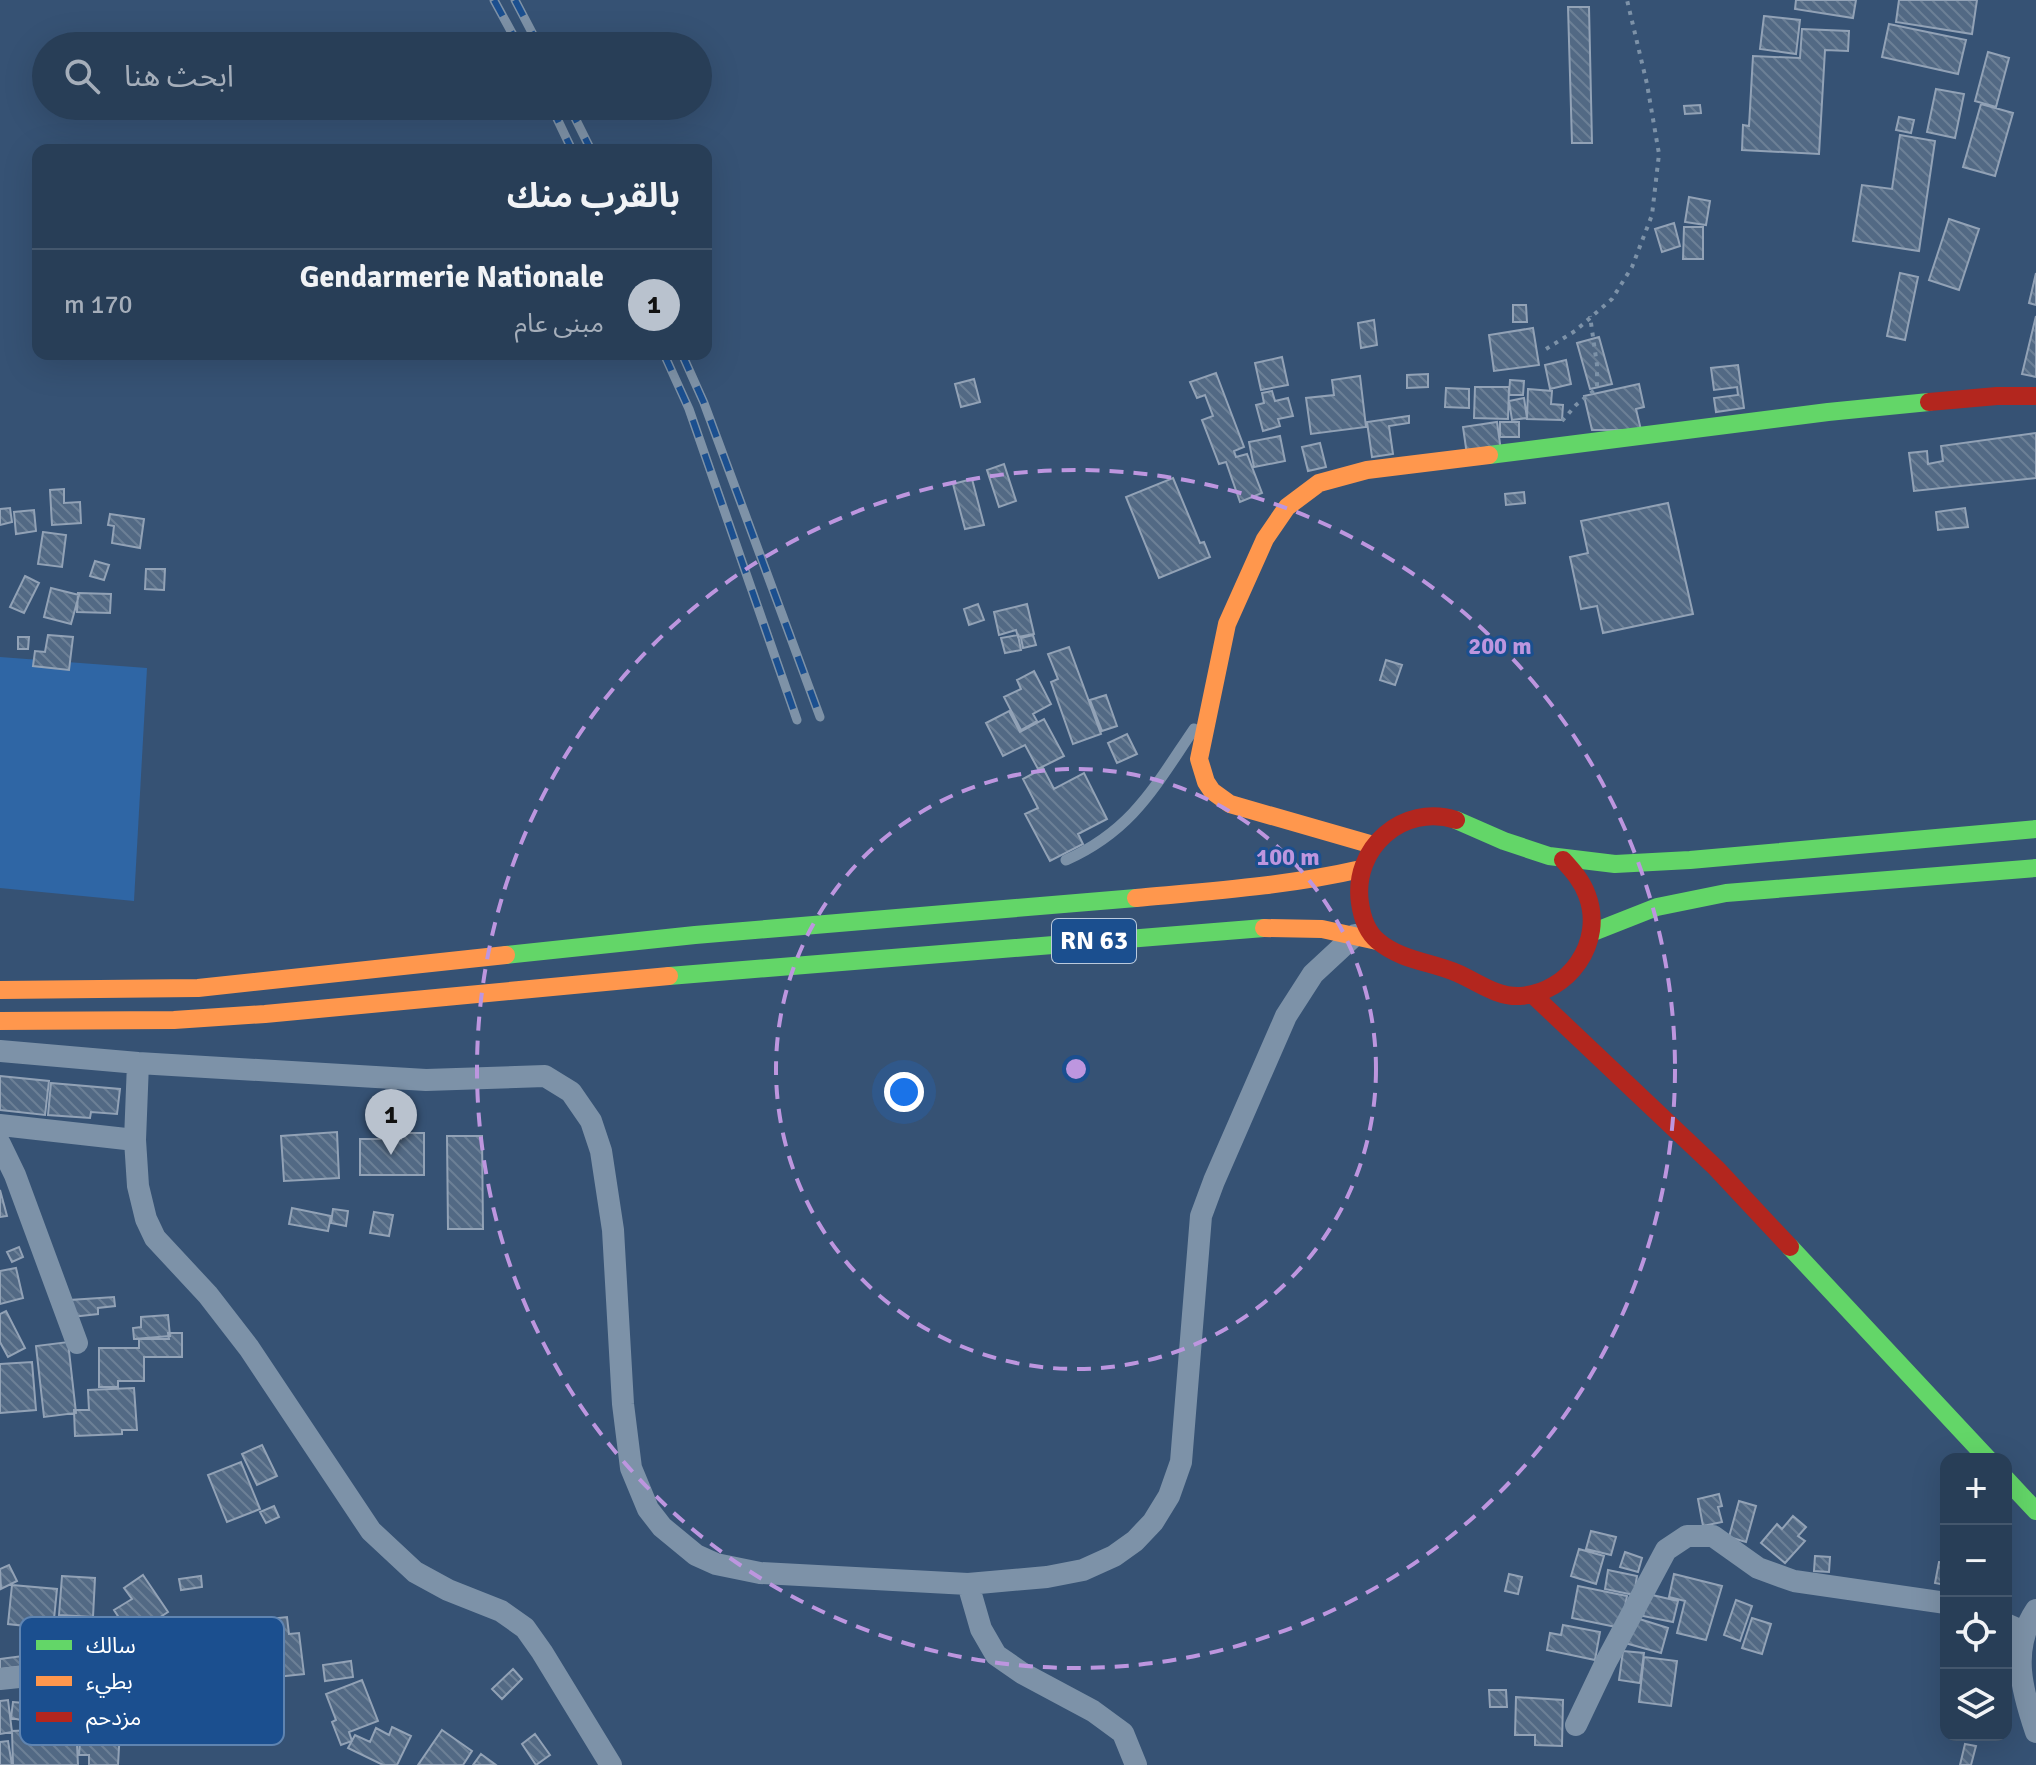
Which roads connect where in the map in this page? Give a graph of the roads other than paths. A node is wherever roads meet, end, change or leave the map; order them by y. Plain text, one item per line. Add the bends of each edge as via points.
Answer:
1 (2036, 396) edge
2 (1208, 708) junction
3 (2036, 829) edge
4 (1373, 845) junction
5 (1066, 860) dead end
6 (1563, 860) junction
7 (2036, 868) edge
8 (1361, 869) junction
9 (1684, 880) junction
10 (1591, 933) junction
11 (1355, 935) junction
12 (1377, 941) junction
13 (0, 990) edge
14 (1532, 994) junction
15 (0, 1021) edge
16 (0, 1051) edge
17 (138, 1063) junction
18 (0, 1125) edge
19 (135, 1140) junction
20 (0, 1144) edge
21 (77, 1343) dead end
22 (1982, 1453) edge
23 (2012, 1485) edge
24 (2036, 1511) edge
25 (968, 1584) junction
26 (1940, 1602) edge
27 (2036, 1610) edge
28 (2015, 1628) edge
29 (1576, 1725) dead end
30 (2036, 1732) edge
31 (611, 1765) edge
32 (1136, 1765) edge

1 - 2 main road via 1828,412 1367,470 1319,483 1287,507 1265,539 1227,624
2 - 4 main road via 1199,759 1206,782 1221,799
2 - 5 lane via 1133,816 1091,849
3 - 9 main road
4 - 6 main road via 1405,820 1432,814
4 - 8 main road
6 - 9 main road via 1622,863
6 - 10 main road via 1587,892
7 - 9 main road
8 - 12 main road via 1361,911
8 - 13 main road via 1262,887 695,935 198,988
9 - 10 main road via 1638,911
10 - 14 main road via 1575,968 1555,985
11 - 12 main road, RN 63
11 - 15 main road, RN 63 via 1255,928 235,1017
11 - 25 street via 1313,974 1286,1016 1201,1216 1181,1462 1169,1496 1135,1541 1083,1570
12 - 14 main road via 1503,994
14 - 22 main road via 1716,1168
16 - 17 street
17 - 19 street
17 - 25 street via 426,1080 545,1076 571,1092 591,1121 601,1151 613,1230 631,1468 648,1509 662,1527 696,1555 738,1571
18 - 19 street
19 - 31 street via 141,1203 155,1238 249,1348 371,1531 415,1572 501,1611 525,1628
20 - 21 street
23 - 24 main road
25 - 32 street via 981,1629 996,1655 1123,1733
26 - 29 street via 1775,1576 1713,1536 1687,1536 1666,1550
27 - 28 street
28 - 30 street via 2021,1680

